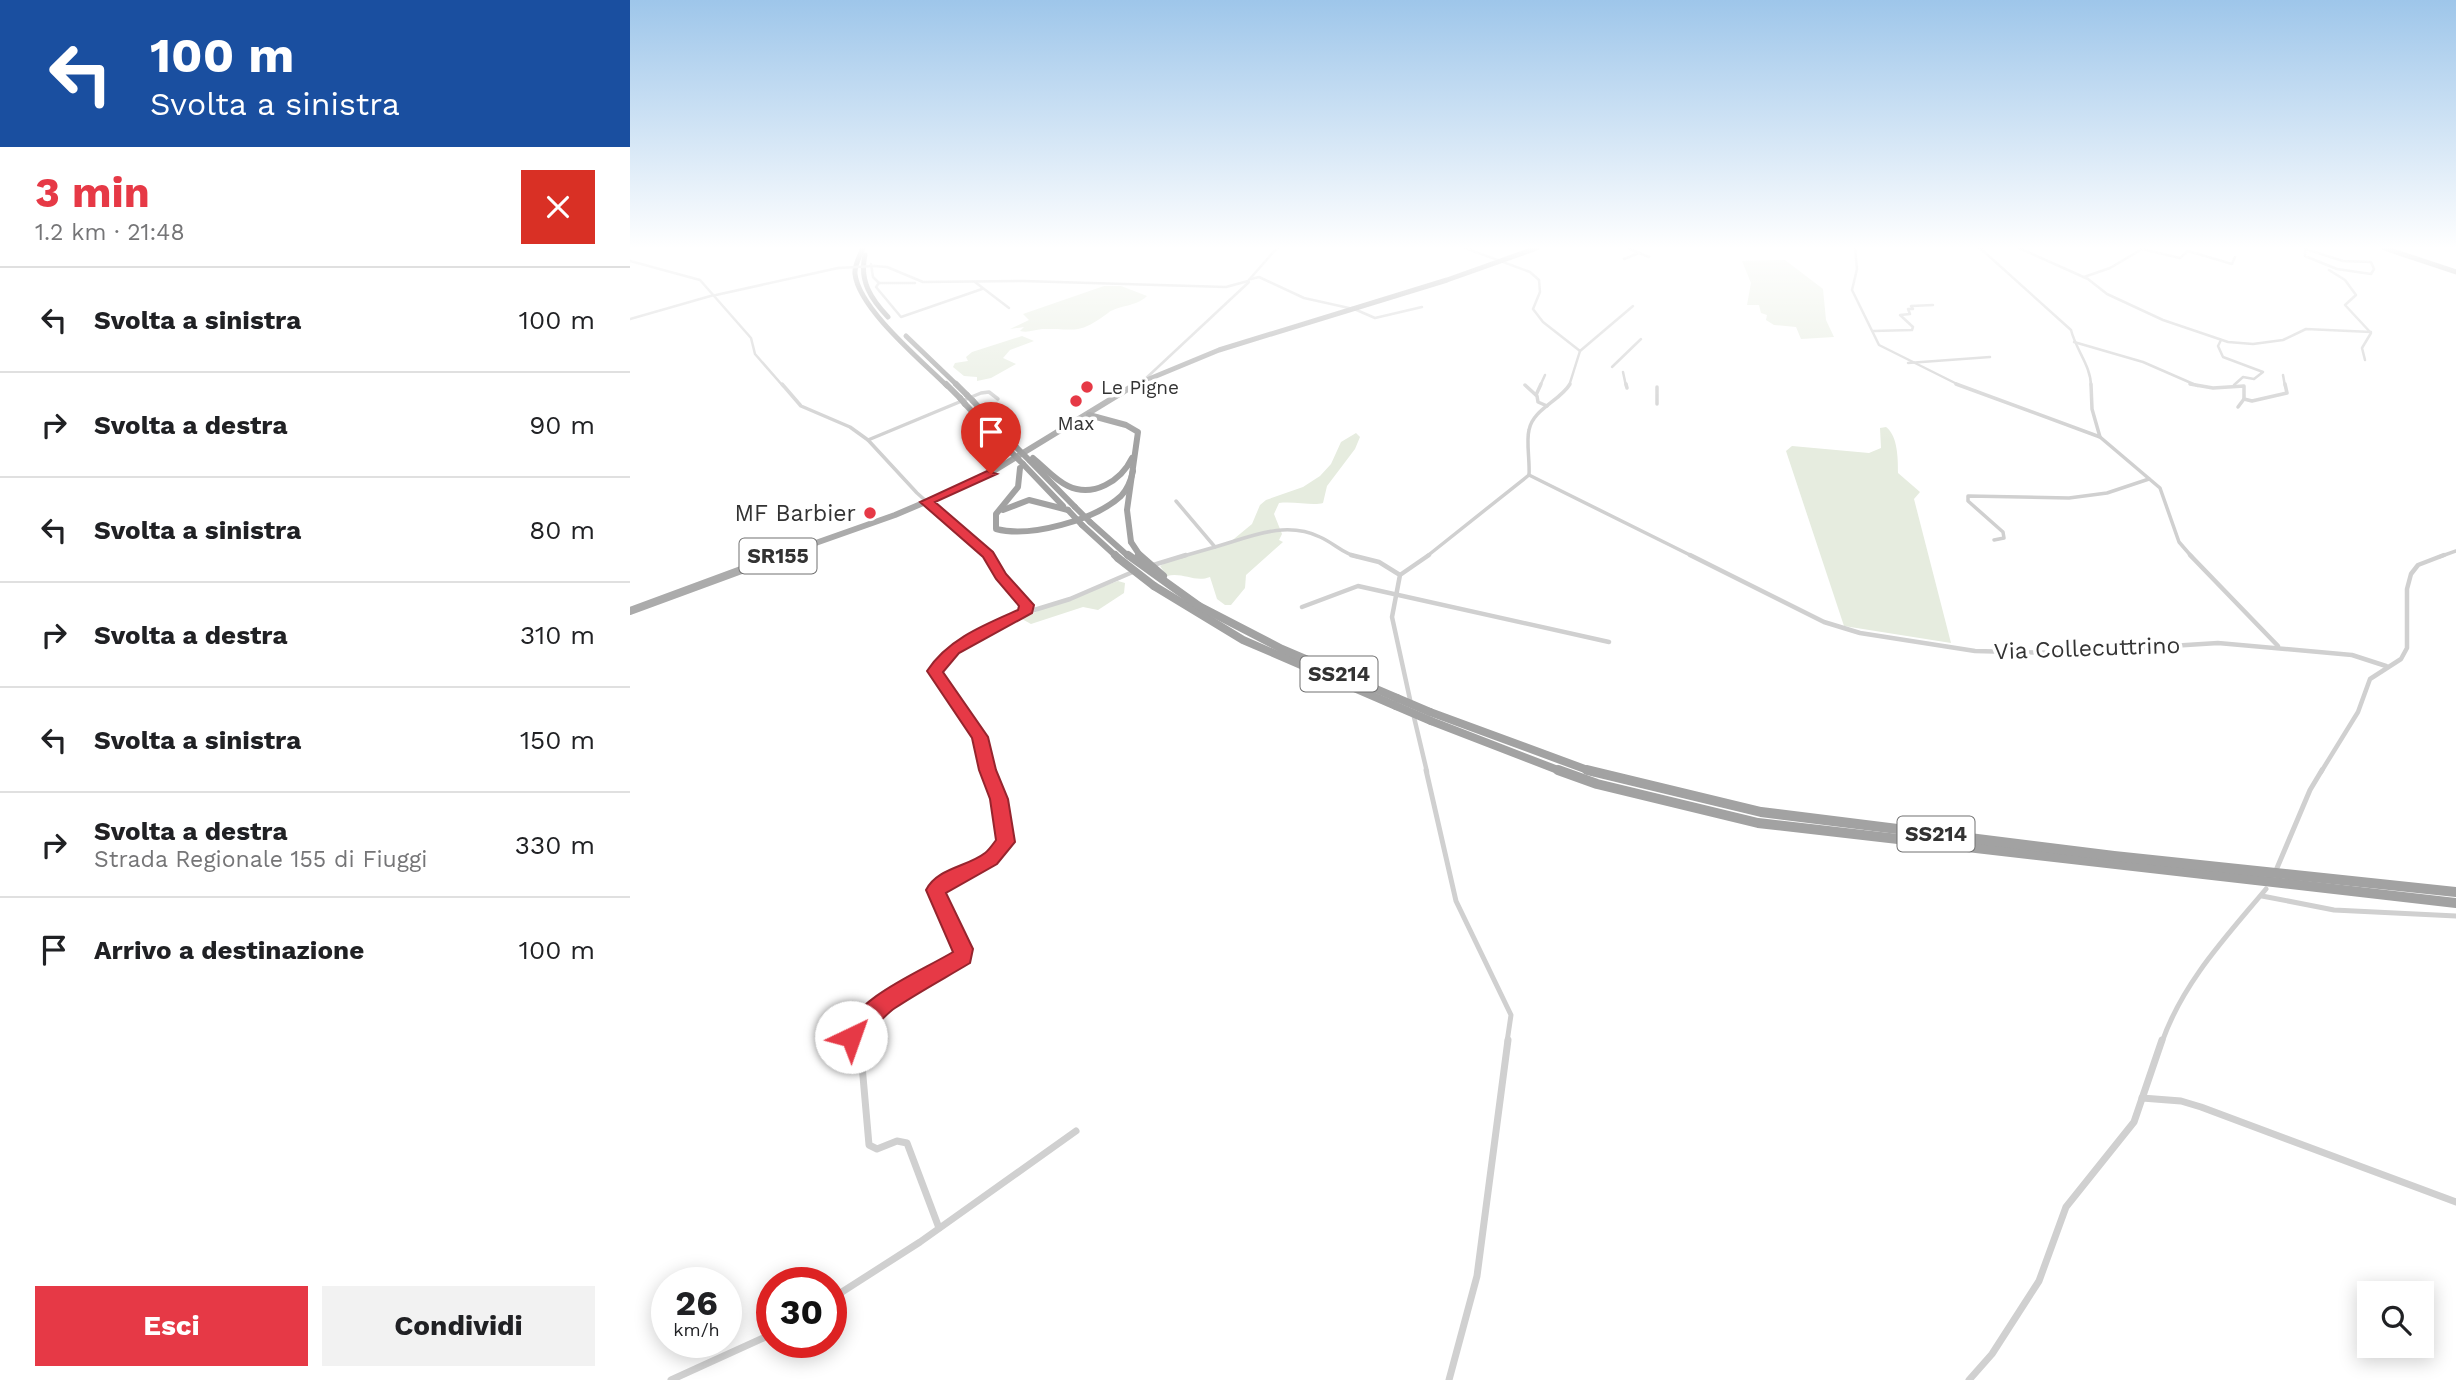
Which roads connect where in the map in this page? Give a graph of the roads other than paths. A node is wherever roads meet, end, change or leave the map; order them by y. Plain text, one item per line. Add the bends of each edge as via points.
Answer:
1 (651, 312) edge
2 (730, 312) edge
3 (877, 312) edge
4 (883, 312) edge
5 (896, 312) edge
6 (914, 312) edge
7 (1218, 312) edge
8 (1337, 312) edge
9 (1360, 312) edge
10 (1398, 312) edge
11 (1535, 312) edge
12 (1625, 312) edge
13 (1863, 312) edge
14 (1909, 312) edge
15 (2055, 312) edge
16 (2146, 312) edge
17 (2352, 312) edge
18 (630, 318) edge
19 (1873, 331) junction
20 (2371, 332) junction
21 (1641, 339) dead end
22 (2221, 340) junction
23 (2074, 342) junction
24 (1580, 351) junction
25 (1990, 357) dead end
26 (2365, 360) dead end
27 (1907, 363) junction
28 (1612, 367) dead end
29 (1623, 372) dead end
30 (1545, 375) dead end
31 (2283, 375) dead end
32 (1143, 380) junction
33 (1525, 384) dead end
34 (2233, 386) junction
35 (1657, 387) dead end
36 (1626, 388) dead end
37 (1536, 395) junction
38 (964, 399) junction
39 (998, 399) dead end
40 (2244, 399) junction
41 (1657, 404) dead end
42 (1546, 406) junction
43 (2238, 407) dead end
44 (1089, 415) junction
45 (2100, 437) junction
46 (868, 440) junction
47 (1137, 446) junction
48 (1015, 451) junction
49 (1026, 462) junction
50 (1133, 471) junction
51 (1529, 475) junction
52 (2150, 479) junction
53 (1176, 500) dead end
54 (926, 502) junction
55 (1071, 509) junction
56 (995, 516) junction
57 (1994, 540) dead end
58 (1215, 547) junction
59 (2456, 551) edge
60 (1400, 575) junction
61 (1163, 582) junction
62 (1396, 590) junction
63 (1302, 607) dead end
64 (630, 611) edge
65 (1031, 611) dead end
66 (1609, 642) dead end
67 (2278, 647) junction
68 (1279, 652) junction
69 (2386, 666) junction
70 (1431, 716) junction
71 (2277, 868) dead end
72 (2456, 892) edge
73 (2456, 904) edge
74 (2456, 916) edge
75 (2142, 1098) junction
76 (1076, 1131) dead end
77 (2456, 1202) edge
78 (939, 1228) junction
79 (847, 1288) edge
80 (756, 1341) edge
81 (671, 1380) edge
82 (1449, 1380) edge
83 (1969, 1380) edge

1 - 18 street
2 - 46 street via 751,338 755,355 801,406
3 - 38 highway
4 - 38 highway
5 - 6 street via 901,317
7 - 32 street
8 - 32 main road, SR155
9 - 10 street via 1373,318
11 - 24 street via 1541,324 1569,339
12 - 24 street
13 - 19 street
14 - 19 street via 1900,315 1912,330
15 - 23 street via 2071,330
16 - 22 street
17 - 20 street
19 - 27 street via 1883,349
20 - 22 street via 2306,329 2283,340 2246,344
20 - 26 street via 2362,348
21 - 28 street
22 - 34 street via 2222,358 2263,372 2254,379 2243,377
23 - 34 street via 2166,371 2192,385
23 - 45 street via 2091,374 2092,409
24 - 42 street via 1569,387
25 - 27 street
27 - 45 street
29 - 36 street
30 - 37 street
31 - 40 street via 2287,393
32 - 44 main road, SR155
33 - 37 street
34 - 40 street via 2244,386
35 - 41 street
37 - 42 street
38 - 48 highway
38 - 48 highway, bridge via 973,401
39 - 46 street via 981,393
40 - 43 street
42 - 51 street via 1528,431
44 - 47 highway via 1135,430
44 - 54 main road, SR155 via 991,474
45 - 52 street
46 - 54 street
47 - 49 highway via 1122,477 1092,488 1066,485
47 - 50 highway
48 - 49 highway, bridge
48 - 49 highway, bridge
49 - 55 highway, SS214
49 - 56 highway via 1018,488
50 - 56 highway via 1120,497 1044,530 1007,533 993,525
50 - 61 highway, bridge via 1127,510 1131,542
51 - 60 street via 1446,544
51 - 67 street, Via Collecuttrino via 1824,622 1849,630 1975,652 2017,654 2187,644
52 - 57 street via 2069,499 1968,496 2003,532 2004,538
52 - 67 street via 2165,494 2184,550
53 - 58 street
54 - 64 main road, SR155
54 - 78 street via 988,555 1027,605 1025,613 954,649 934,671 980,737 1005,830 1004,846 996,855 936,890 964,954 877,1009 851,1037 862,1065 869,1145 877,1149 897,1141 907,1143
55 - 56 highway via 1036,499 1012,505
55 - 61 highway, SS214, bridge
55 - 68 highway, SS214, bridge via 1082,525 1154,586 1192,611
58 - 60 street via 1285,527 1318,537 1349,555 1380,562
58 - 65 street
59 - 69 street via 2418,565 2411,574 2407,648 2401,659
60 - 62 street
61 - 68 highway, SS214, bridge
62 - 63 street via 1353,587
62 - 66 street via 1406,597
62 - 82 street via 1394,630 1456,901 1510,1015 1478,1276
67 - 69 street, Via Collecuttrino via 2352,655
68 - 70 highway, SS214, bridge
69 - 71 street via 2370,679 2358,712 2310,790
70 - 72 highway, SS214 via 1601,775 1761,812
70 - 73 highway, SS214 via 1533,762 1597,784 1758,823
74 - 75 street via 2297,904 2264,893 2203,964 2172,1013
75 - 77 street via 2201,1107
75 - 83 street via 2134,1122 2066,1207 2039,1281 1992,1354
76 - 78 street
78 - 79 street
80 - 81 street

